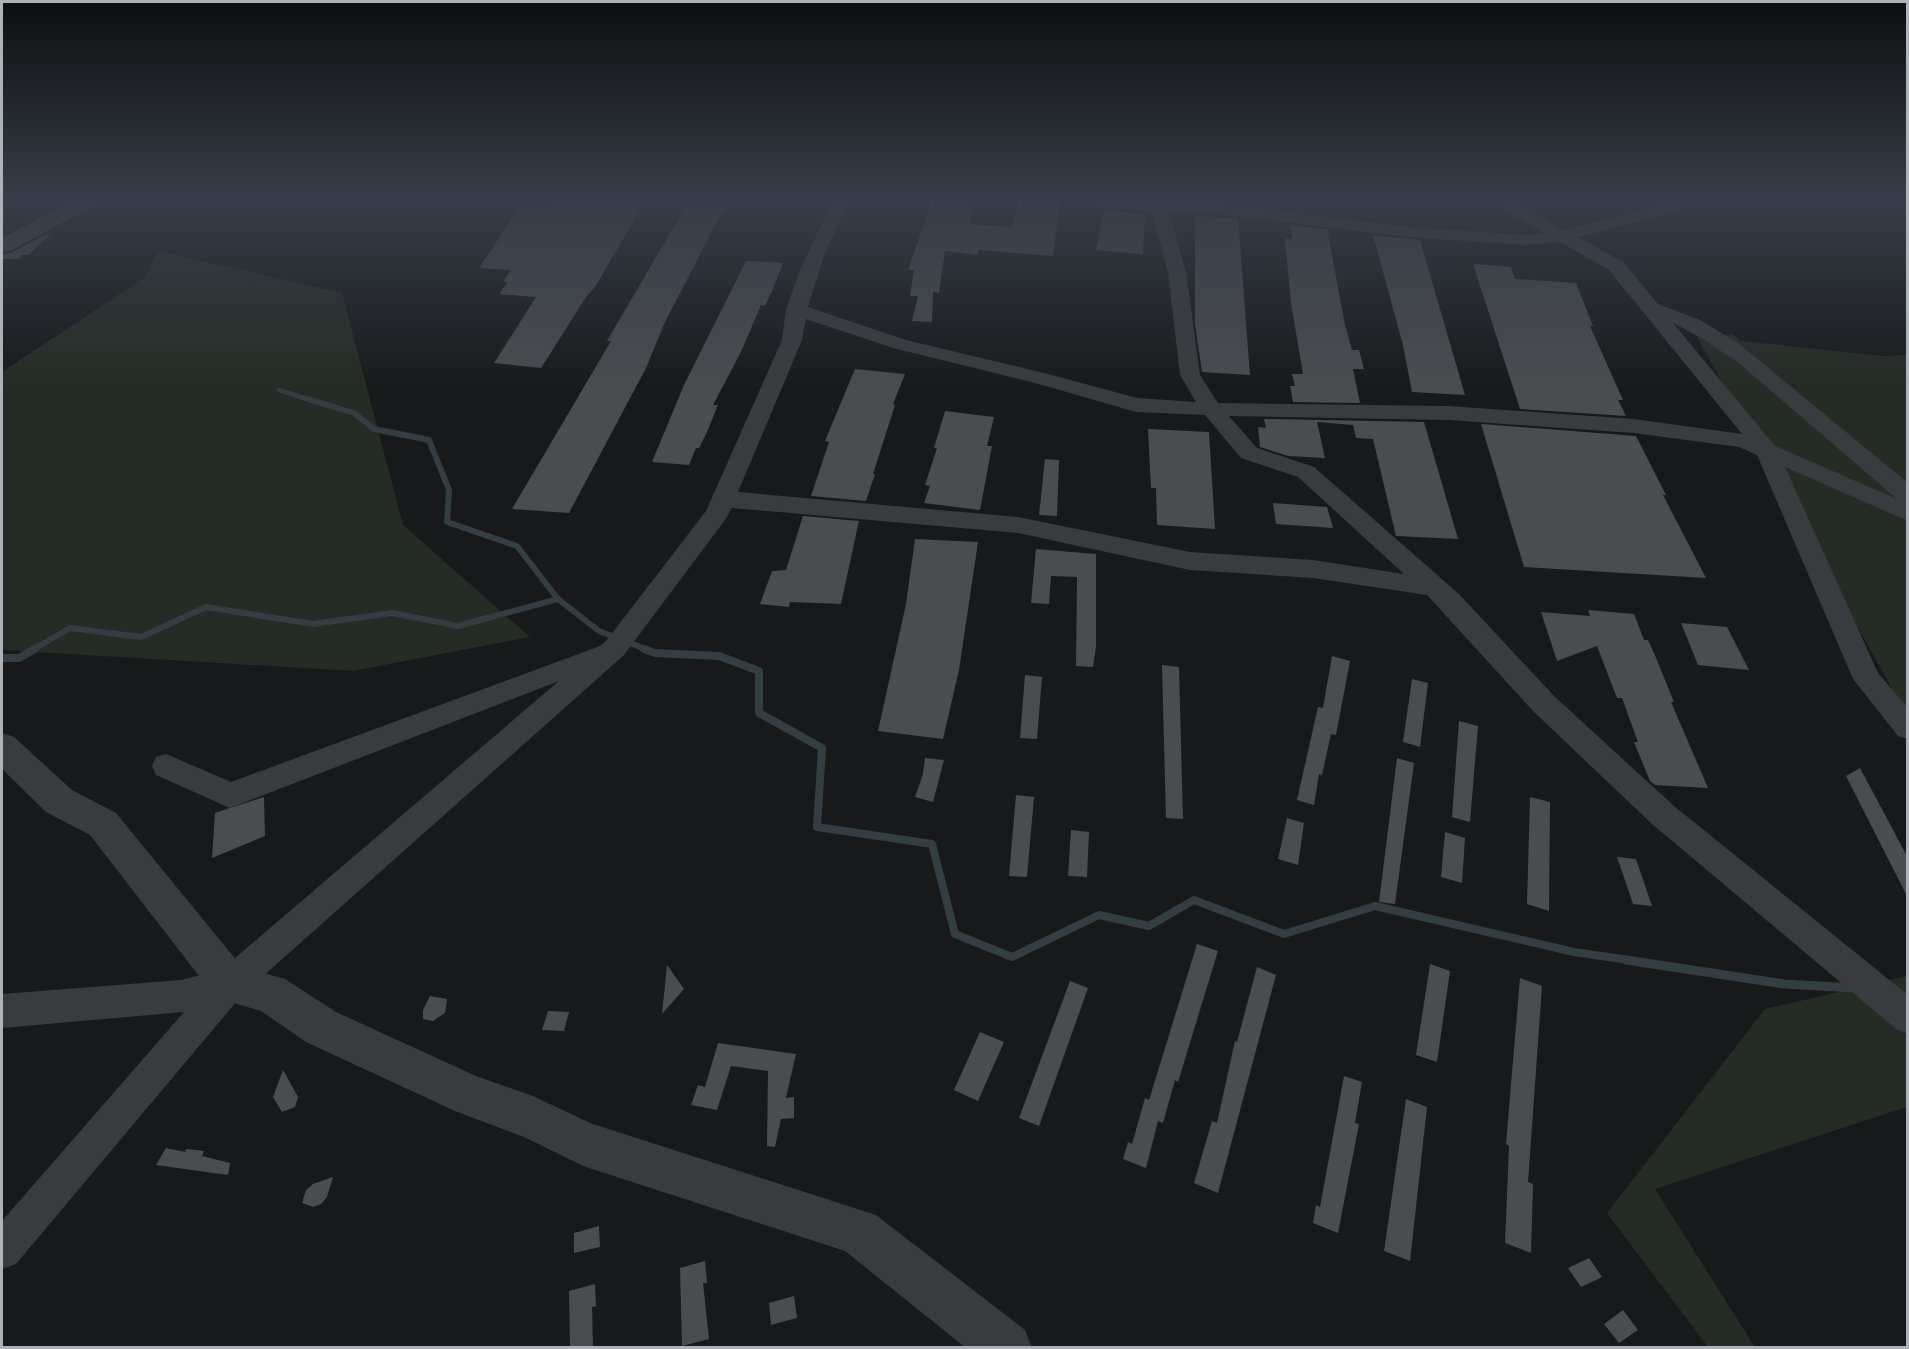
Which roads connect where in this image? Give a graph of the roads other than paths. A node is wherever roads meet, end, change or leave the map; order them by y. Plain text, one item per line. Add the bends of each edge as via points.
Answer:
1 (813, 263) edge
2 (1175, 263) edge
3 (1611, 263) edge
4 (796, 309) junction
5 (1652, 309) junction
6 (1211, 409) junction
7 (1766, 449) junction
8 (1908, 496) edge
9 (723, 499) junction
10 (1908, 513) edge
11 (1433, 586) junction
12 (615, 648) junction
13 (1908, 728) edge
14 (2, 747) edge
15 (166, 766) dead end
16 (230, 984) junction
17 (2, 1011) edge
18 (1908, 1017) edge
19 (2, 1250) edge
20 (1007, 1347) edge

1 - 4 street
2 - 6 street via 1190,375
3 - 5 street
4 - 6 street via 900,344 1136,405
4 - 9 street via 792,340
5 - 7 street
5 - 8 street via 1677,315 1741,356
6 - 7 street via 1449,413 1634,426 1744,441
6 - 11 street via 1249,453 1306,472
7 - 10 street
7 - 13 street via 1867,679
9 - 11 street via 1018,525 1191,561 1313,569
9 - 12 street via 717,514
11 - 18 street via 1544,704 1664,815
12 - 15 street via 230,795
12 - 16 street
14 - 16 street via 59,801 103,824
16 - 17 street via 180,996
16 - 19 street
16 - 20 street via 270,993 321,1027 583,1143 859,1232

